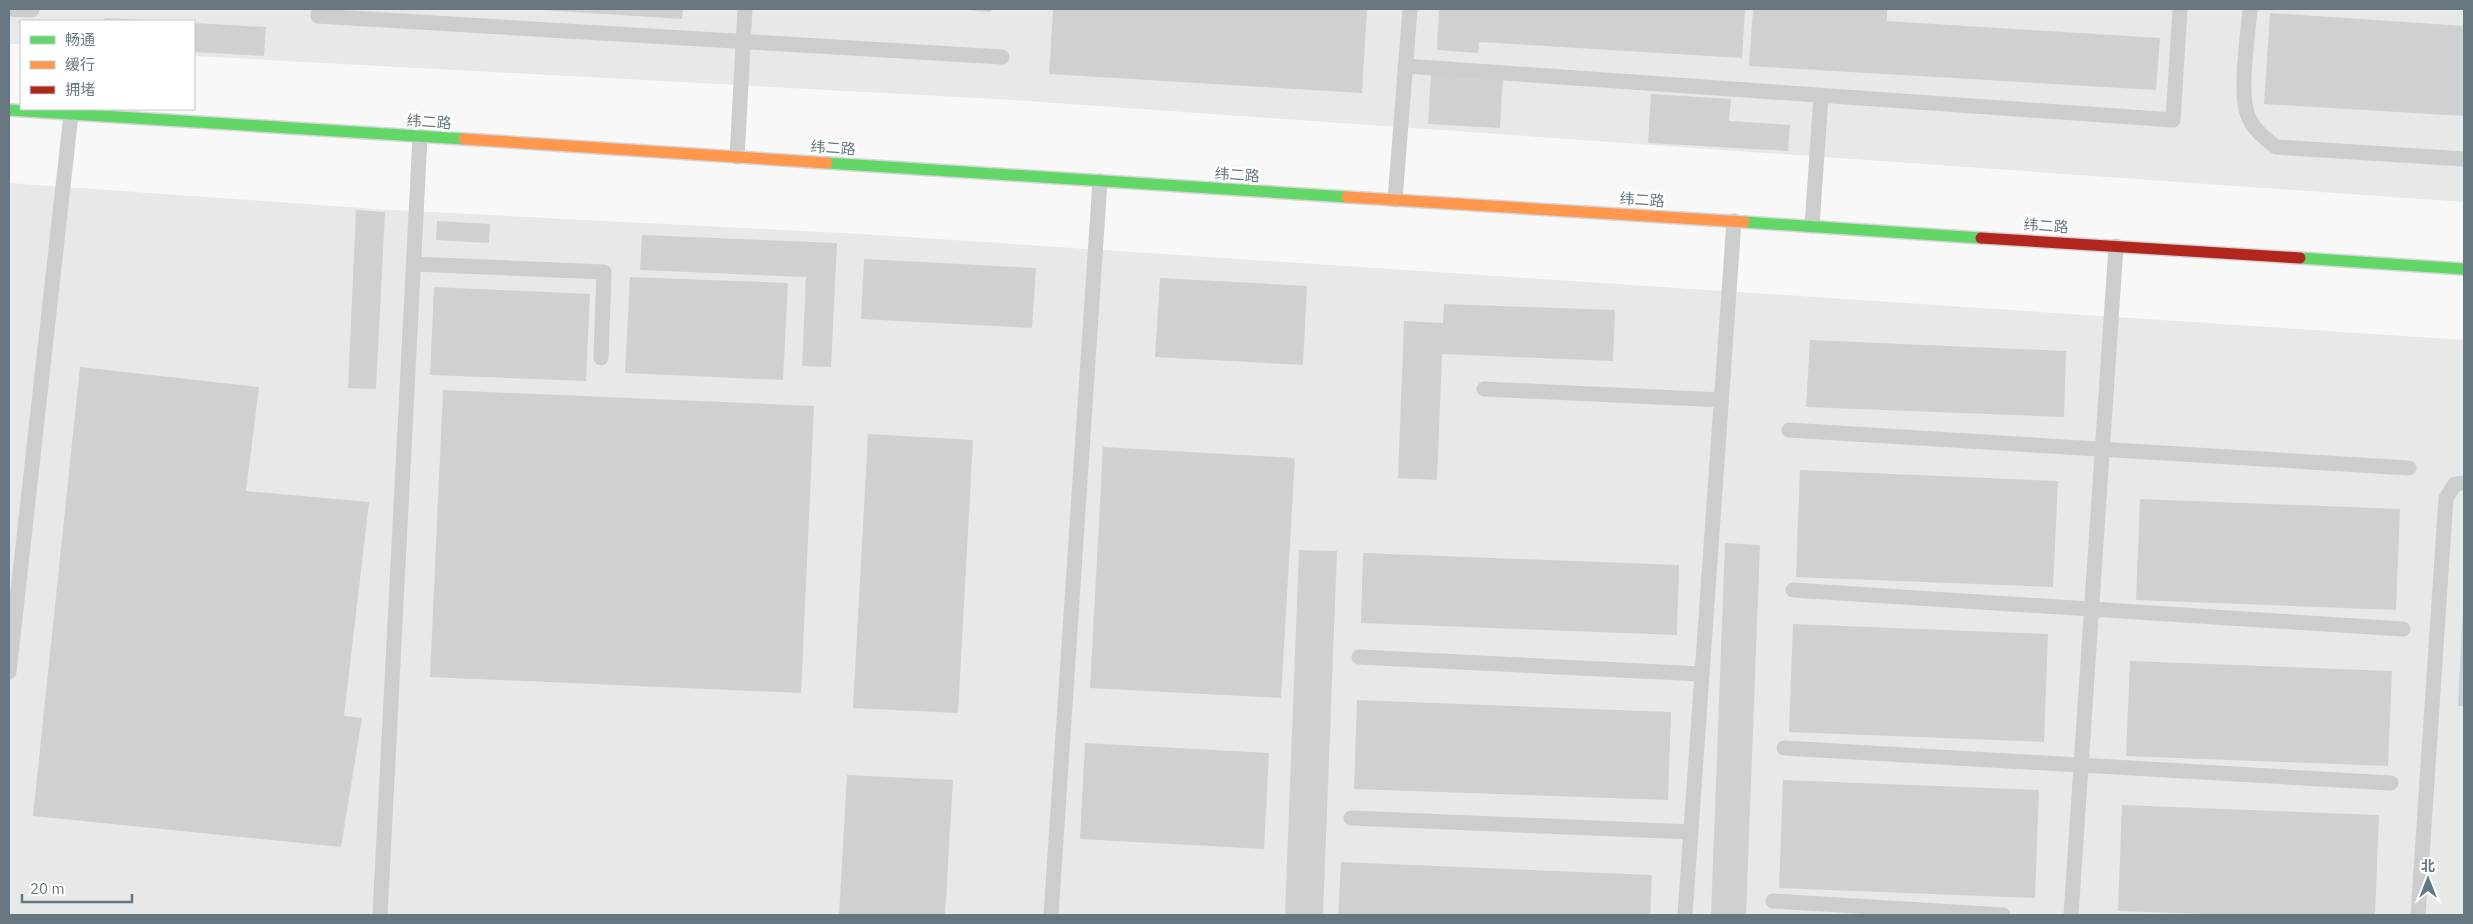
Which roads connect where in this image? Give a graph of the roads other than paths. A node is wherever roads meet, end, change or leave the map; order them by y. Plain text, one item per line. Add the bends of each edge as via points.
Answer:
1 (9, 9) edge
2 (319, 9) edge
3 (745, 9) edge
4 (1410, 9) edge
5 (2180, 9) edge
6 (2250, 9) edge
7 (32, 13) edge
8 (743, 43) junction
9 (1002, 57) dead end
10 (1406, 66) junction
11 (1821, 96) junction
12 (9, 110) edge
13 (25, 110) edge
14 (71, 114) junction
15 (420, 137) junction
16 (736, 157) junction
17 (2464, 159) edge
18 (1100, 181) junction
19 (1395, 200) junction
20 (1734, 221) junction
21 (1812, 226) junction
22 (2116, 246) junction
23 (414, 264) junction
24 (2464, 269) edge
25 (601, 358) dead end
26 (1484, 389) dead end
27 (1721, 400) junction
28 (1789, 430) dead end
29 (2102, 449) junction
30 (2409, 468) dead end
31 (2464, 483) edge
32 (15, 559) edge
33 (1793, 590) dead end
34 (2091, 610) junction
35 (2403, 629) dead end
36 (1359, 657) dead end
37 (9, 672) edge
38 (1702, 674) junction
39 (1784, 748) dead end
40 (2080, 766) junction
41 (2391, 783) dead end
42 (1351, 818) dead end
43 (1691, 832) junction
44 (1773, 901) dead end
45 (380, 915) edge
46 (1051, 915) edge
47 (1685, 915) edge
48 (2003, 915) edge
49 (2070, 915) edge
50 (2418, 915) edge

1 - 7 lane
2 - 8 lane via 318,16
3 - 8 lane
4 - 10 lane
5 - 11 lane via 2173,120
6 - 17 lane via 2244,100 2249,118 2276,146
8 - 9 lane
8 - 16 lane
10 - 11 lane
10 - 19 lane
11 - 21 lane
12 - 13 street, 纬二路
13 - 14 street, 纬二路
14 - 15 street, 纬二路
14 - 32 lane
15 - 16 street, 纬二路
15 - 23 lane
16 - 18 street, 纬二路
18 - 19 street, 纬二路
18 - 46 lane
19 - 20 street, 纬二路
20 - 21 street, 纬二路
20 - 27 lane
21 - 22 street, 纬二路
22 - 24 street, 纬二路
22 - 29 lane
23 - 25 lane via 604,272
23 - 45 lane
26 - 27 lane
27 - 38 lane
28 - 29 lane
29 - 30 lane
29 - 34 lane
31 - 50 lane via 2455,484 2446,498
32 - 37 lane
33 - 34 lane
34 - 35 lane
34 - 40 lane
36 - 38 lane
38 - 43 lane
39 - 40 lane
40 - 41 lane
40 - 49 lane
42 - 43 lane
43 - 47 lane
44 - 48 lane

